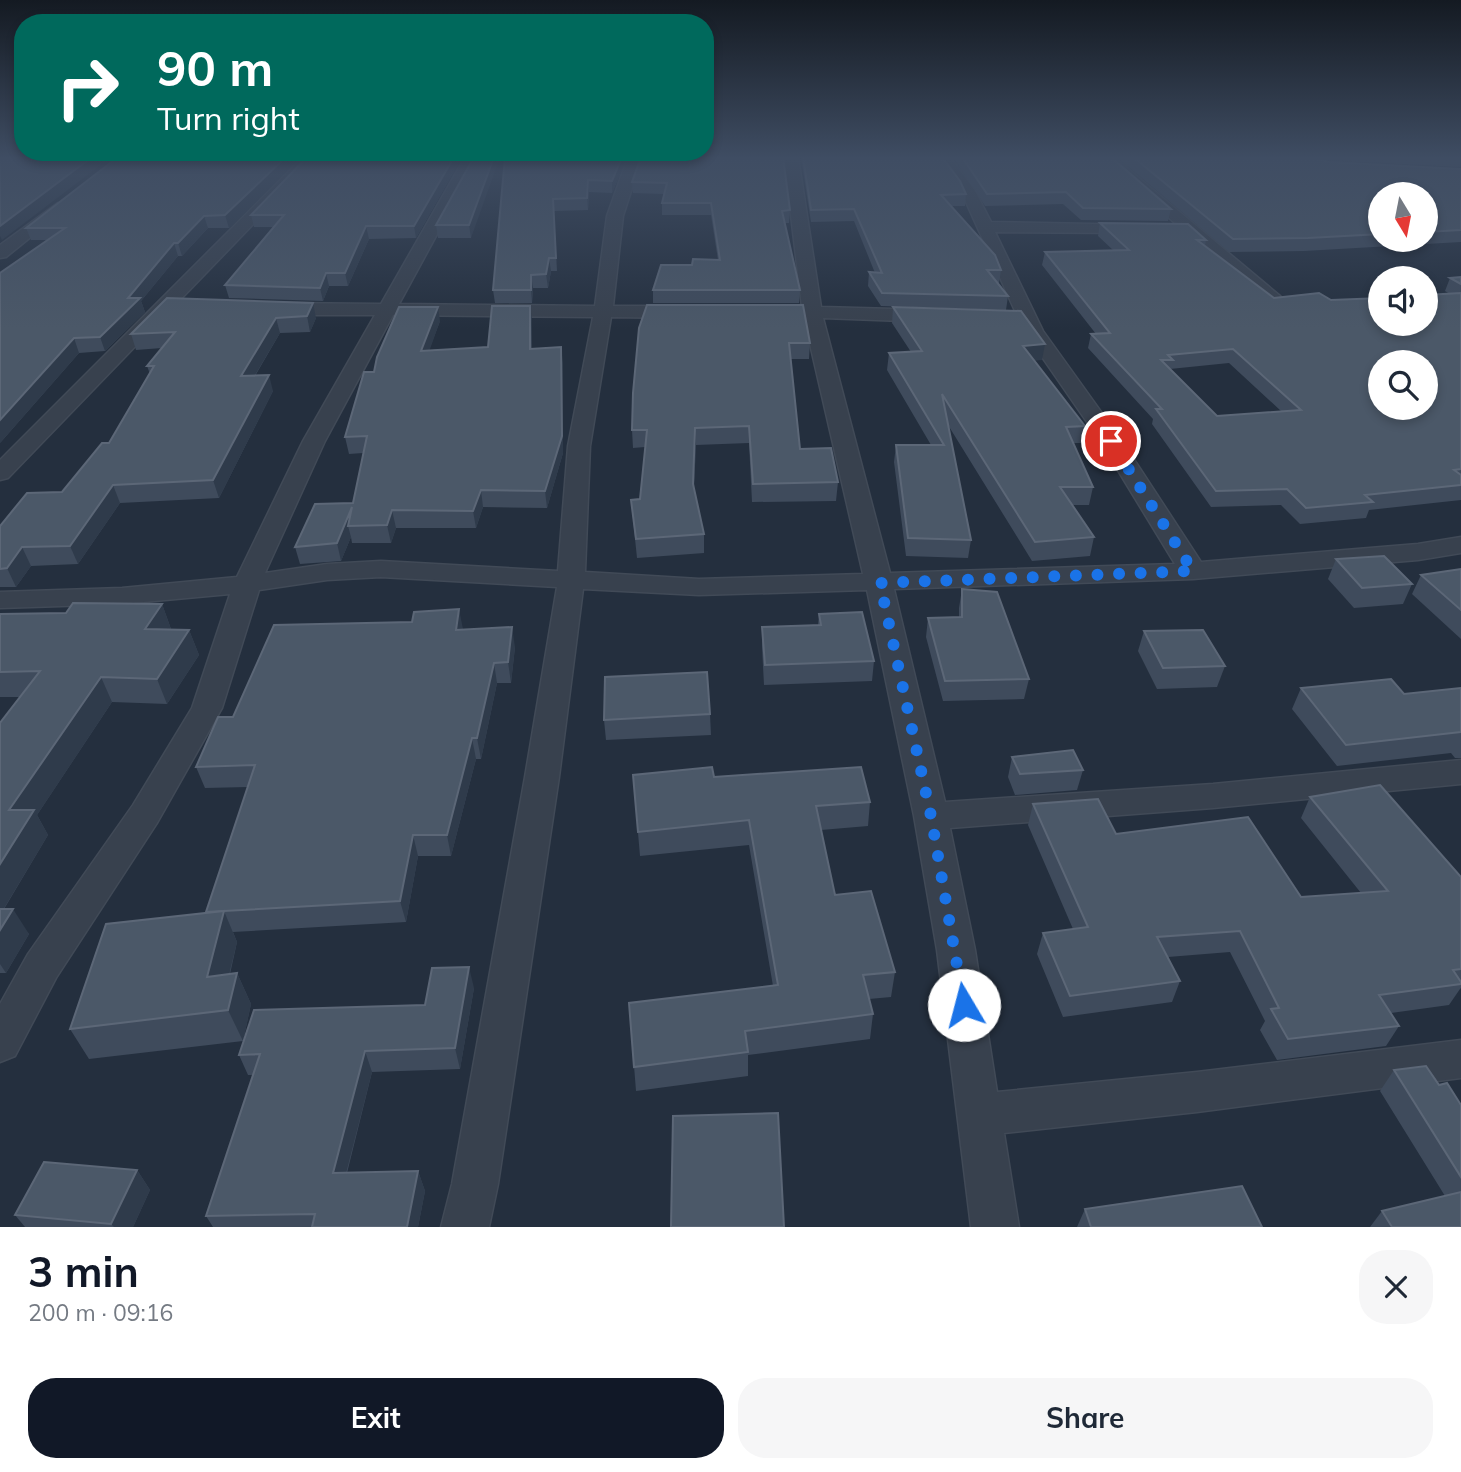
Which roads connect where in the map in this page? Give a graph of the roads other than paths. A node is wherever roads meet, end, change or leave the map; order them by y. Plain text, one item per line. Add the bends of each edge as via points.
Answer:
1 (50, 214) edge
2 (255, 214) edge
3 (440, 214) edge
4 (616, 214) edge
5 (799, 214) edge
6 (980, 214) edge
7 (1172, 214) edge
8 (986, 227) junction
9 (1189, 229) junction
10 (0, 254) edge
11 (1275, 302) edge
12 (168, 304) junction
13 (192, 305) edge
14 (254, 308) edge
15 (385, 312) junction
16 (700, 312) edge
17 (770, 312) edge
18 (812, 312) junction
19 (603, 313) junction
20 (947, 316) edge
21 (1000, 318) edge
22 (1027, 318) junction
23 (0, 473) edge
24 (1461, 545) edge
25 (1193, 571) junction
26 (571, 581) junction
27 (880, 583) junction
28 (247, 584) junction
29 (0, 600) edge
30 (1461, 772) edge
31 (931, 816) junction
32 (0, 1042) edge
33 (1461, 1059) edge
34 (979, 1115) junction
35 (465, 1227) edge
36 (995, 1227) edge

1 - 10 street
2 - 12 street
3 - 15 street
4 - 19 street
5 - 18 street
6 - 8 street
7 - 9 street
8 - 9 street
8 - 22 street
9 - 11 street
12 - 13 street
12 - 23 street
14 - 15 street
15 - 19 street
15 - 28 street via 314,441
16 - 19 street
17 - 18 street
18 - 20 street
18 - 27 street
19 - 26 street via 579,446
21 - 22 street
22 - 25 street
24 - 25 street
25 - 27 street
26 - 27 street via 699,587
26 - 28 street via 381,569
26 - 35 street
27 - 31 street
28 - 29 street via 122,596
28 - 32 street via 206,708 145,814 42,966
30 - 31 street
31 - 34 street
33 - 34 street
34 - 36 street

